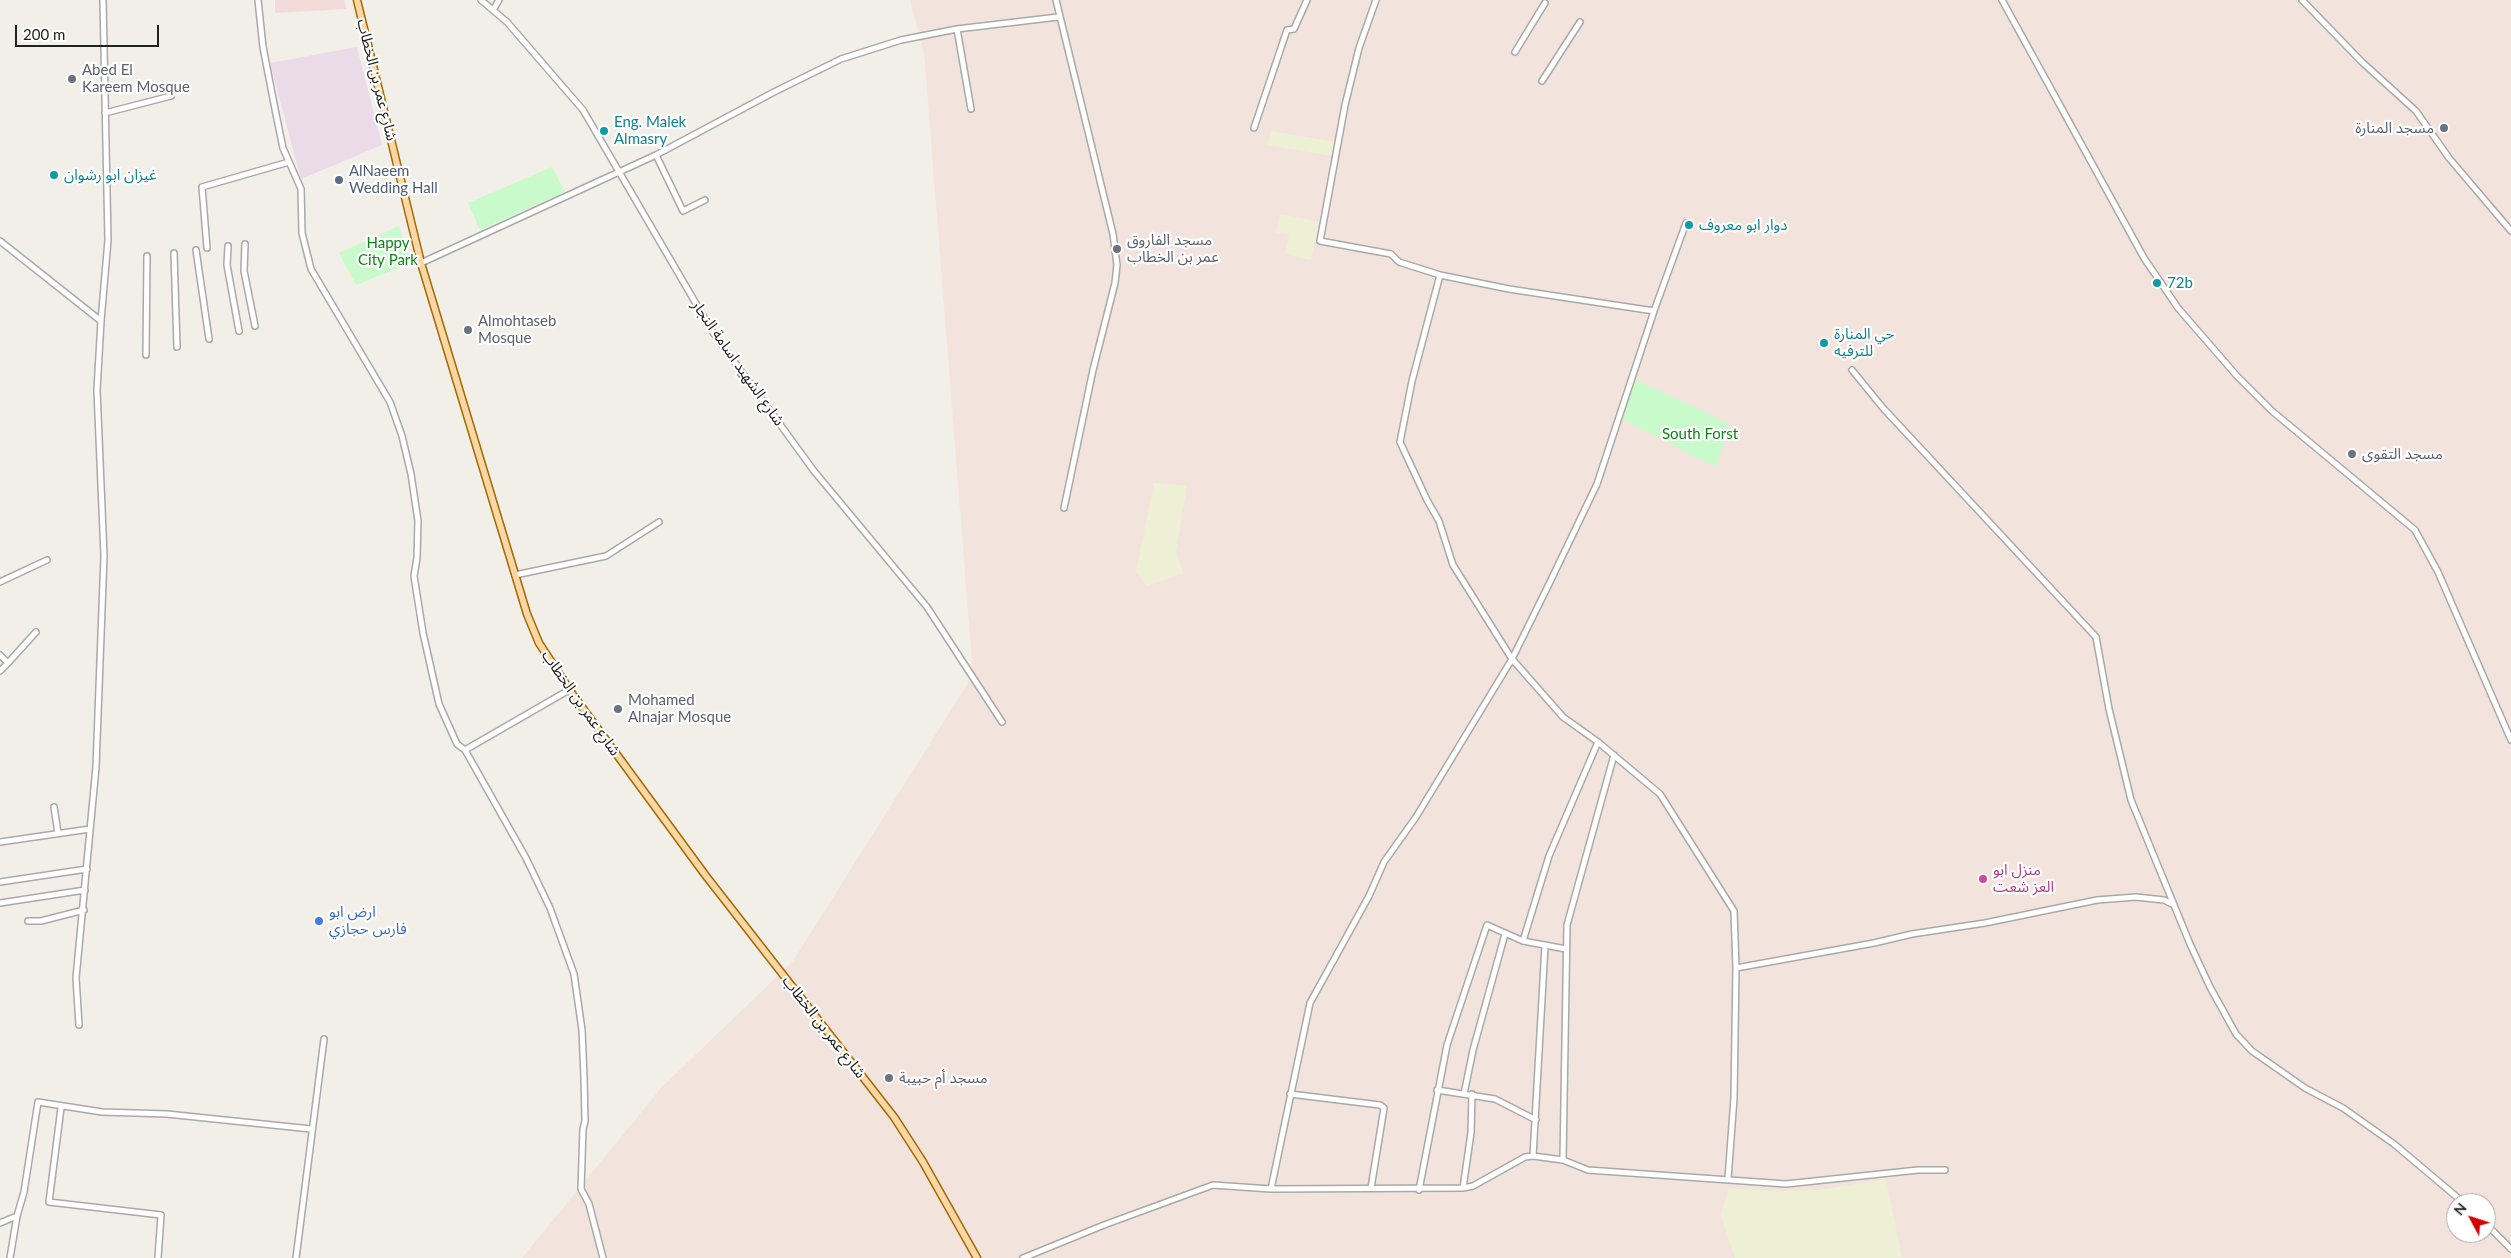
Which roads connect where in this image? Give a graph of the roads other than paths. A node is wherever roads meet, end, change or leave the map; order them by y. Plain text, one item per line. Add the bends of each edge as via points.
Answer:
1 (103, 0) edge
2 (258, 0) edge
3 (357, 0) edge
4 (481, 0) edge
5 (499, 0) edge
6 (1056, 0) edge
7 (1307, 0) edge
8 (1376, 0) edge
9 (2002, 0) edge
10 (2302, 0) edge
11 (1545, 3) dead end
12 (493, 10) junction
13 (1058, 16) junction
14 (1580, 22) dead end
15 (958, 29) junction
16 (1514, 52) dead end
17 (1542, 81) dead end
18 (171, 96) dead end
19 (971, 109) dead end
20 (105, 113) junction
21 (1254, 128) dead end
22 (656, 156) junction
23 (289, 162) junction
24 (620, 171) junction
25 (705, 200) dead end
26 (1686, 223) dead end
27 (2511, 231) edge
28 (0, 241) edge
29 (245, 244) dead end
30 (228, 246) dead end
31 (207, 248) dead end
32 (196, 250) dead end
33 (174, 253) dead end
34 (147, 256) dead end
35 (421, 263) junction
36 (1440, 275) junction
37 (1654, 311) junction
38 (100, 321) junction
39 (254, 326) dead end
40 (239, 331) dead end
41 (209, 339) dead end
42 (177, 347) dead end
43 (146, 356) dead end
44 (1852, 370) dead end
45 (1064, 508) dead end
46 (659, 522) dead end
47 (47, 560) dead end
48 (515, 575) junction
49 (0, 582) edge
50 (36, 632) dead end
51 (0, 655) edge
52 (1512, 659) junction
53 (8, 663) junction
54 (0, 671) edge
55 (569, 690) junction
56 (1002, 722) dead end
57 (2511, 740) edge
58 (1598, 742) junction
59 (464, 750) junction
60 (1614, 755) junction
61 (54, 807) dead end
62 (90, 829) junction
63 (58, 832) junction
64 (0, 842) edge
65 (87, 869) junction
66 (0, 882) edge
67 (85, 890) junction
68 (0, 903) edge
69 (2174, 905) junction
70 (84, 910) junction
71 (28, 921) dead end
72 (1505, 934) junction
73 (1523, 941) junction
74 (1545, 946) junction
75 (1566, 949) junction
76 (1736, 968) junction
77 (78, 1025) dead end
78 (324, 1039) dead end
79 (1437, 1090) junction
80 (1290, 1094) junction
81 (1464, 1094) junction
82 (1472, 1094) junction
83 (61, 1108) junction
84 (1536, 1120) junction
85 (312, 1129) junction
86 (1533, 1156) junction
87 (1563, 1160) junction
88 (1944, 1170) dead end
89 (1728, 1179) junction
90 (1371, 1188) junction
91 (1463, 1188) junction
92 (1271, 1189) junction
93 (1419, 1190) junction
94 (2452, 1193) edge
95 (16, 1216) junction
96 (0, 1223) edge
97 (2496, 1234) edge
98 (2511, 1249) edge
99 (10, 1258) edge
100 (158, 1258) edge
101 (296, 1258) edge
102 (603, 1258) edge
103 (977, 1258) edge
104 (1023, 1258) edge

1 - 20 street
2 - 23 street via 263,47
3 - 35 main road, شارع عمر بن الخطاب
4 - 12 street, شارع الشهيد اسامة النجار
5 - 12 street
6 - 13 street
7 - 21 street via 1294,29 1287,30
8 - 36 street via 1359,48 1345,105 1320,240 1391,254 1399,262
9 - 57 street via 2144,258 2178,308 2272,411 2415,530 2438,572
10 - 27 street via 2362,62 2416,111 2449,158
11 - 16 street
12 - 24 street, شارع الشهيد اسامة النجار via 583,110
13 - 15 street
13 - 45 street via 1095,156 1117,265
14 - 17 street
15 - 19 street
15 - 22 street via 901,40 841,59
18 - 20 street
20 - 38 street via 108,240
22 - 24 street
22 - 25 street via 683,211
23 - 31 street via 202,187
23 - 59 street via 301,189 302,233 312,269 390,402 402,436 412,474 418,521 414,576 422,633 439,704 457,744
24 - 35 street
24 - 56 street, شارع الشهيد اسامة النجار via 712,331 814,471 927,607
26 - 37 street
28 - 38 street
29 - 39 street via 244,271
30 - 40 street via 227,264
32 - 41 street
33 - 42 street
34 - 43 street
35 - 48 main road, شارع عمر بن الخطاب
36 - 37 street via 1538,295
36 - 52 street via 1412,381 1400,442 1439,521 1453,566
37 - 52 street via 1597,484
38 - 62 street via 97,390 104,556 96,767
44 - 69 street via 2096,637 2131,800
46 - 48 street via 606,556
47 - 49 street
48 - 55 main road, شارع عمر بن الخطاب via 539,643
50 - 53 street
51 - 53 street
52 - 58 street via 1563,717
52 - 80 street via 1416,817 1384,862 1369,896 1310,1003
53 - 54 street
55 - 59 street
55 - 103 main road, شارع عمر بن الخطاب via 706,876 894,1117
58 - 60 street
58 - 73 street via 1549,856
59 - 102 street via 526,858 550,908 574,974 582,1030 585,1103 581,1189
60 - 75 street via 1567,925
60 - 76 street via 1660,794 1734,911
61 - 63 street
62 - 63 street
62 - 65 street
63 - 64 street
65 - 66 street
65 - 67 street
67 - 68 street
67 - 70 street
69 - 76 street via 2164,900 2136,897 2097,900
69 - 94 street via 2210,987 2236,1034 2252,1051 2305,1088 2366,1124
70 - 71 street via 41,921
70 - 77 street via 76,978
72 - 73 street
72 - 79 street via 1487,925 1456,1015
72 - 81 street
73 - 74 street
74 - 75 street
74 - 84 street
75 - 87 street
76 - 89 street via 1734,1113
78 - 85 street
79 - 81 street
79 - 93 street
80 - 90 street via 1384,1108
80 - 92 street
81 - 82 street
82 - 84 street via 1494,1099
82 - 91 street
83 - 85 street via 167,1114
83 - 95 street via 38,1102 24,1192
83 - 100 street via 49,1202 161,1215
84 - 86 street
85 - 101 street
86 - 87 street
86 - 91 street
87 - 89 street via 1588,1170
88 - 89 street via 1786,1184
90 - 92 street
90 - 93 street
91 - 93 street
92 - 104 street via 1213,1185
95 - 96 street
95 - 99 street
97 - 98 street

